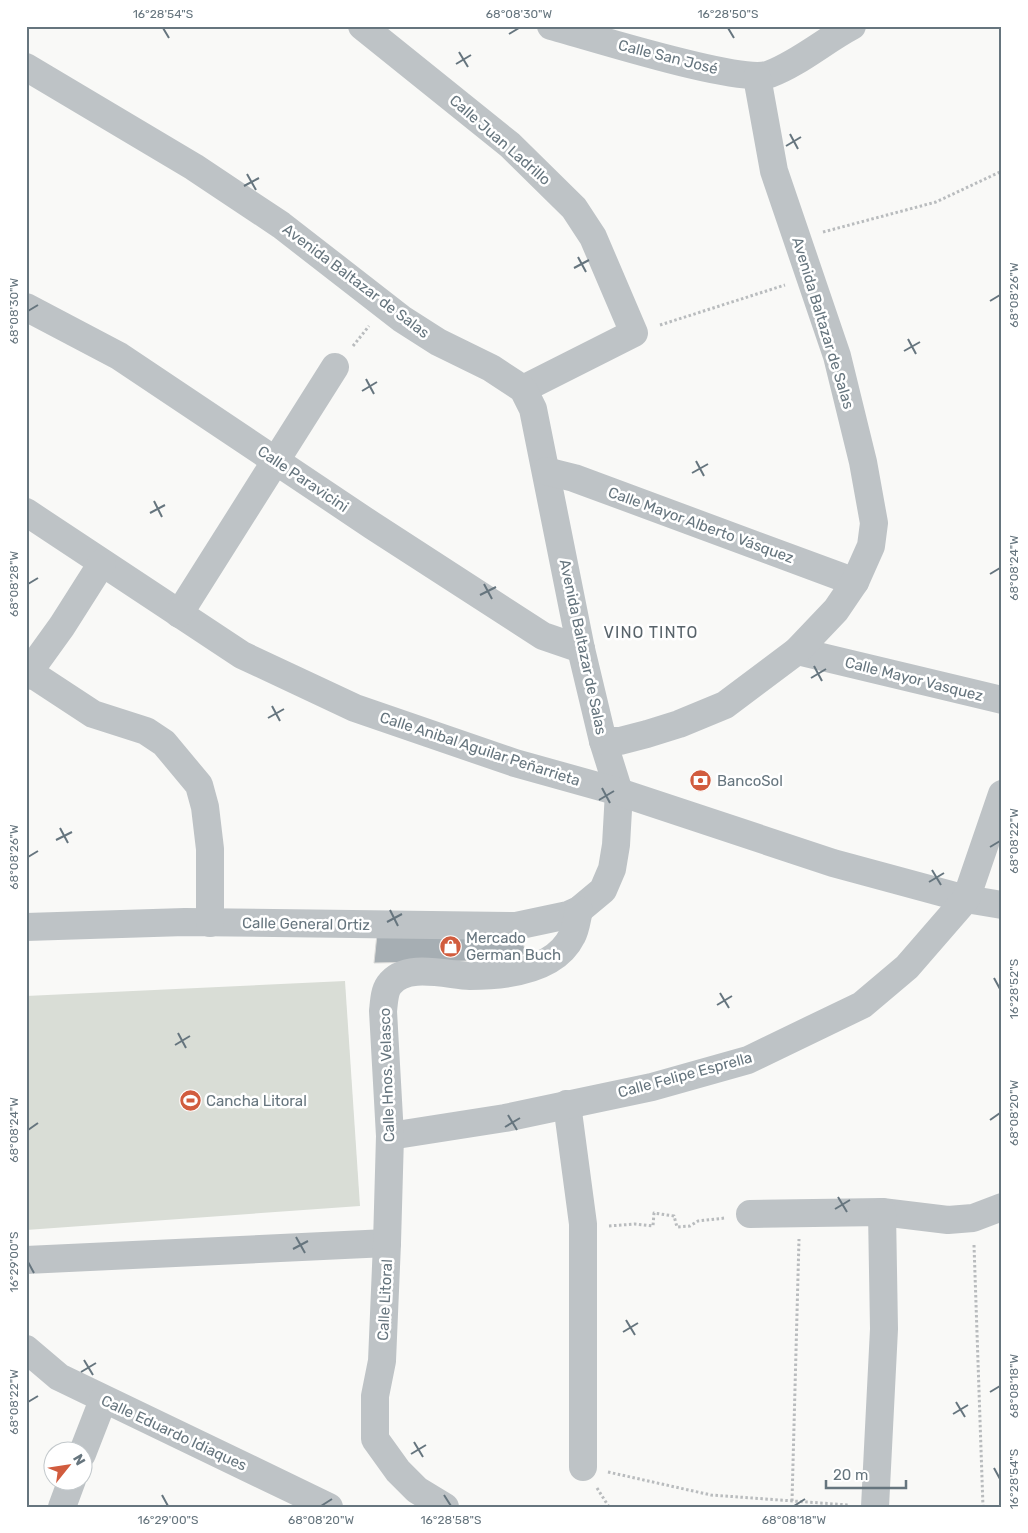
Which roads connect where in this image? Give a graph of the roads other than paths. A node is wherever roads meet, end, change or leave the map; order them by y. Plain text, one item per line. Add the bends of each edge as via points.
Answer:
1 (362, 26) edge
2 (551, 26) edge
3 (852, 26) edge
4 (26, 67) edge
5 (757, 77) junction
6 (26, 307) edge
7 (335, 367) road end
8 (523, 390) junction
9 (275, 460) junction
10 (546, 471) junction
11 (26, 512) edge
12 (102, 563) junction
13 (855, 582) junction
14 (179, 614) junction
15 (581, 649) junction
16 (797, 651) junction
17 (28, 674) edge
18 (1002, 700) edge
19 (602, 741) junction
20 (619, 792) junction
21 (1002, 794) edge
22 (966, 899) junction
23 (1002, 905) edge
24 (580, 910) junction
25 (210, 923) junction
26 (26, 927) edge
27 (567, 1104) junction
28 (390, 1136) junction
29 (1002, 1207) edge
30 (882, 1212) junction
31 (750, 1214) road end
32 (387, 1243) junction
33 (26, 1260) edge
34 (26, 1349) edge
35 (103, 1400) junction
36 (87, 1440) edge
37 (583, 1467) road end
38 (68, 1490) edge
39 (317, 1504) edge
40 (62, 1507) edge
41 (445, 1507) edge
42 (876, 1507) edge

1 - 8 street, Calle Juan Ladrillo via 510,145 574,208 593,237 634,333
2 - 5 street, Calle San José via 699,66
3 - 5 street via 800,60 769,75
4 - 8 street, Avenida Baltazar de Salas via 186,162 281,225 438,342 491,368
5 - 13 street, Avenida Baltazar de Salas via 774,171 837,356 871,499 874,523 871,546
6 - 9 street, Calle Paravicini via 120,356
7 - 9 street
8 - 10 street, Avenida Baltazar de Salas via 533,409
9 - 14 street
9 - 15 street, Calle Paravicini via 544,636
10 - 13 street, Calle Mayor Alberto Vásquez via 574,478
10 - 15 street, Avenida Baltazar de Salas
11 - 12 street, Calle Anibal Aguilar Peñarrieta
12 - 14 street, Calle Anibal Aguilar Peñarrieta
12 - 17 street
13 - 16 street, Avenida Baltazar de Salas via 836,610
14 - 20 street, Calle Anibal Aguilar Peñarrieta via 242,655 356,708 515,763
15 - 19 street, Avenida Baltazar de Salas
16 - 18 street, Calle Mayor Vasquez
16 - 19 street, Avenida Baltazar de Salas via 725,704 647,734 620,741
17 - 25 street via 94,714 146,731 164,743 199,785 210,849
19 - 20 street, Calle General Ortiz
20 - 22 street, Calle Anibal Aguilar Peñarrieta via 833,863
20 - 24 street, Calle General Ortiz via 612,869 603,890
21 - 22 street, Calle Felipe Esprella
22 - 23 street, Calle Anibal Aguilar Peñarrieta
22 - 27 street, Calle Felipe Esprella via 907,966 862,1005 748,1060 652,1087
24 - 25 street, Calle General Ortiz via 540,923 516,926
24 - 28 street, Calle Hnos. Velasco via 573,936 563,950 543,964 520,971 470,976 409,973 389,985 383,1011
25 - 26 street, Calle General Ortiz
27 - 28 street, Calle Felipe Esprella via 505,1118
27 - 37 street via 583,1224
28 - 32 street, Calle Hnos. Velasco
29 - 30 street via 973,1218 948,1220
30 - 31 street
30 - 42 street via 884,1329
32 - 33 street, Calle Litoral
32 - 41 street, Calle Litoral via 382,1361 375,1396 375,1439 398,1471 417,1490
34 - 35 street, Calle Eduardo Idiaques via 59,1377
35 - 36 street
35 - 39 street, Calle Eduardo Idiaques
38 - 40 street

